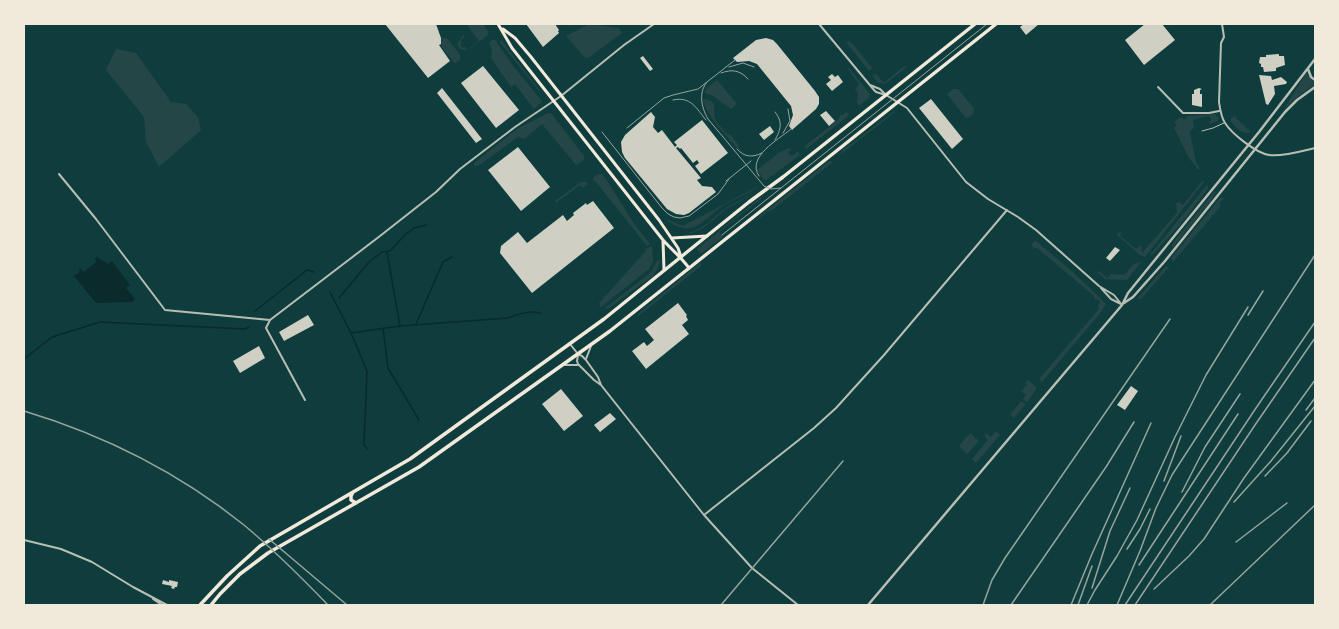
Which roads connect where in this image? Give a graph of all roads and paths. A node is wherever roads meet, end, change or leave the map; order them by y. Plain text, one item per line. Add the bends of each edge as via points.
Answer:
1 (498, 24) edge
2 (654, 24) edge
3 (820, 24) edge
4 (975, 24) edge
5 (996, 24) edge
6 (1222, 24) edge
7 (501, 28) junction
8 (1315, 59) edge
9 (1308, 68) junction
10 (1315, 80) edge
11 (870, 85) junction
12 (1158, 87) dead end
13 (1315, 87) edge
14 (886, 95) junction
15 (561, 96) junction
16 (553, 101) junction
17 (898, 102) junction
18 (1220, 111) junction
19 (1224, 122) junction
20 (1202, 131) dead end
21 (1249, 145) junction
22 (1315, 148) edge
23 (1256, 150) junction
24 (59, 174) dead end
25 (1007, 210) junction
26 (708, 236) junction
27 (672, 238) junction
28 (663, 240) junction
29 (682, 258) junction
30 (690, 268) junction
31 (664, 271) junction
32 (1100, 286) junction
33 (1122, 305) junction
34 (270, 320) junction
35 (593, 343) junction
36 (570, 344) junction
37 (578, 354) junction
38 (586, 360) junction
39 (562, 366) junction
40 (580, 366) junction
41 (601, 385) junction
42 (305, 400) dead end
43 (354, 492) junction
44 (356, 503) junction
45 (704, 514) junction
46 (24, 540) edge
47 (145, 594) junction
48 (162, 605) edge
49 (167, 605) edge
50 (200, 605) edge
51 (211, 605) edge
52 (798, 605) edge
53 (868, 605) edge

1 - 7 main road
2 - 15 street
3 - 11 street
4 - 14 main road
5 - 17 main road
6 - 18 street via 1224,37 1221,43
7 - 15 main road via 515,38
7 - 16 main road via 512,48
8 - 9 street
9 - 10 street
9 - 21 street
11 - 14 street
11 - 14 street via 876,92
12 - 18 street via 1183,113
13 - 23 street via 1285,112
14 - 17 street
14 - 26 main road
15 - 16 street
15 - 27 main road
16 - 28 main road
16 - 34 street via 460,169 436,192
17 - 25 street via 907,108 966,182
17 - 30 main road
18 - 19 street
19 - 20 lane
19 - 21 street
21 - 23 street
21 - 33 street via 1154,261
22 - 23 street via 1275,156
23 - 33 street via 1166,261 1133,297
24 - 34 street via 165,310
25 - 32 street via 1036,230
25 - 45 street via 836,408
26 - 27 main road
26 - 29 main road
27 - 29 main road
28 - 29 main road
28 - 31 main road
29 - 30 main road
29 - 31 main road
30 - 35 main road
31 - 36 main road
32 - 33 street via 1114,295
32 - 33 street via 1111,299
33 - 53 street
34 - 42 street via 266,328
35 - 37 main road
35 - 38 street
36 - 37 street
36 - 43 main road via 421,451
37 - 38 street
37 - 39 main road
37 - 40 street via 577,361
38 - 41 street
39 - 40 street
39 - 44 main road via 428,461
40 - 41 street
41 - 45 street
43 - 44 main road via 351,499
43 - 50 main road via 260,546
44 - 51 main road via 268,554 240,574
45 - 52 street via 752,568
46 - 47 street via 61,549 92,562
47 - 48 street
47 - 49 street

